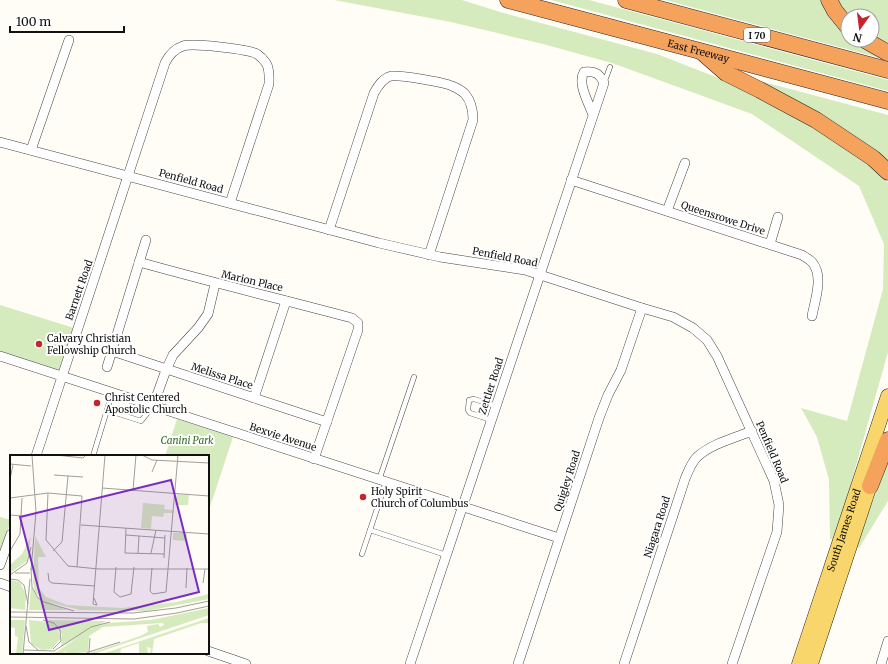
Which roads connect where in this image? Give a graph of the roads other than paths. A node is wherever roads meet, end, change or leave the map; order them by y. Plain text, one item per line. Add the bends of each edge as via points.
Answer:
1 (508, 0) edge
2 (626, 0) edge
3 (829, 0) edge
4 (840, 17) edge
5 (69, 40) dead end
6 (879, 48) edge
7 (699, 50) junction
8 (888, 53) edge
9 (610, 66) dead end
10 (888, 70) edge
11 (604, 83) junction
12 (888, 101) edge
13 (593, 115) junction
14 (0, 142) edge
15 (31, 150) junction
16 (685, 163) dead end
17 (888, 172) edge
18 (128, 176) junction
19 (571, 180) junction
20 (230, 203) junction
21 (667, 212) junction
22 (778, 217) dead end
23 (328, 230) junction
24 (146, 240) dead end
25 (770, 244) junction
26 (429, 255) junction
27 (139, 262) junction
28 (539, 275) junction
29 (215, 284) junction
30 (286, 301) junction
31 (642, 308) junction
32 (812, 316) dead end
33 (112, 351) junction
34 (0, 356) edge
35 (107, 367) dead end
36 (166, 370) junction
37 (62, 376) junction
38 (414, 377) dead end
39 (112, 393) junction
40 (888, 396) edge
41 (254, 398) junction
42 (153, 406) junction
43 (496, 406) junction
44 (107, 410) junction
45 (491, 420) junction
46 (326, 422) junction
47 (888, 430) edge
48 (752, 431) junction
49 (888, 440) edge
50 (36, 455) edge
51 (93, 455) edge
52 (314, 458) junction
53 (382, 481) junction
54 (870, 486) junction
55 (462, 506) junction
56 (370, 530) junction
57 (10, 537) edge
58 (560, 538) junction
59 (362, 554) dead end
60 (446, 555) junction
61 (0, 566) edge
62 (0, 583) edge
63 (10, 587) edge
64 (888, 642) edge
65 (209, 652) edge
66 (227, 661) edge
67 (246, 664) edge
68 (410, 664) edge
69 (518, 664) edge
70 (624, 664) edge
71 (732, 664) edge
72 (800, 664) edge
73 (811, 664) edge
74 (881, 664) edge

1 - 7 highway, East Freeway
2 - 10 highway, I 70
3 - 4 highway
5 - 15 street
6 - 8 highway
7 - 12 highway, East Freeway
7 - 17 highway via 726,73 816,120 873,158
9 - 11 lane
11 - 13 street, Zettler Road
11 - 13 street via 600,75 592,72 584,72 581,78
13 - 19 street, Zettler Road
14 - 15 street, Penfield Road
15 - 18 street, Penfield Road
16 - 21 street
18 - 20 street, Penfield Road
18 - 20 street, Barnett Road via 166,63 174,50 191,45 244,50 257,54 266,63 269,84
18 - 37 street, Barnett Road
19 - 21 street, Queensrowe Drive
19 - 28 street, Zettler Road
20 - 23 street, Penfield Road
21 - 25 street, Queensrowe Drive
22 - 25 street
23 - 26 street, Penfield Road
23 - 26 street via 378,86 392,76 446,84 459,89 468,98 473,113 471,127
24 - 27 street
25 - 32 street, Queensrowe Drive via 802,255 811,261 817,271 818,282
26 - 28 street, Penfield Road via 524,270
27 - 29 street, Marion Place
27 - 33 street
28 - 31 street, Penfield Road
28 - 43 street, Zettler Road
29 - 30 street, Marion Place
29 - 36 street via 208,314 173,355
30 - 41 street
30 - 46 street, Marion Place via 352,318 358,323 358,330
31 - 48 street, Penfield Road via 673,317 693,328 707,340
31 - 58 street, Quigley Road via 621,370 599,418
33 - 35 street
33 - 36 street, Melissa Place
34 - 37 street, Bexvie Avenue
36 - 41 street, Melissa Place
36 - 42 street
37 - 39 street, Bexvie Avenue
37 - 50 street, Barnett Road
38 - 53 lane
39 - 42 street, Bexvie Avenue
39 - 44 lane
40 - 72 main road, South James Road
41 - 46 street, Melissa Place
42 - 44 lane via 141,421
42 - 52 street, Bexvie Avenue
43 - 45 street, Zettler Road
43 - 45 lane via 474,399 469,400 470,413
44 - 51 lane
45 - 55 street, Zettler Road
46 - 52 street
47 - 54 main road, South James Road
48 - 70 street, Niagara Road via 712,447 697,458 690,468 684,479
48 - 71 street, Penfield Road via 774,481 779,505 777,532
49 - 54 highway
52 - 53 street, Bexvie Avenue
53 - 55 street, Bexvie Avenue
53 - 56 lane
54 - 73 main road, South James Road
55 - 58 street, Bexvie Avenue
55 - 60 street, Zettler Road
56 - 59 lane
56 - 60 lane
57 - 61 street
58 - 69 street, Quigley Road
60 - 68 street, Zettler Road
62 - 63 street
64 - 74 street
65 - 66 street
66 - 67 street

